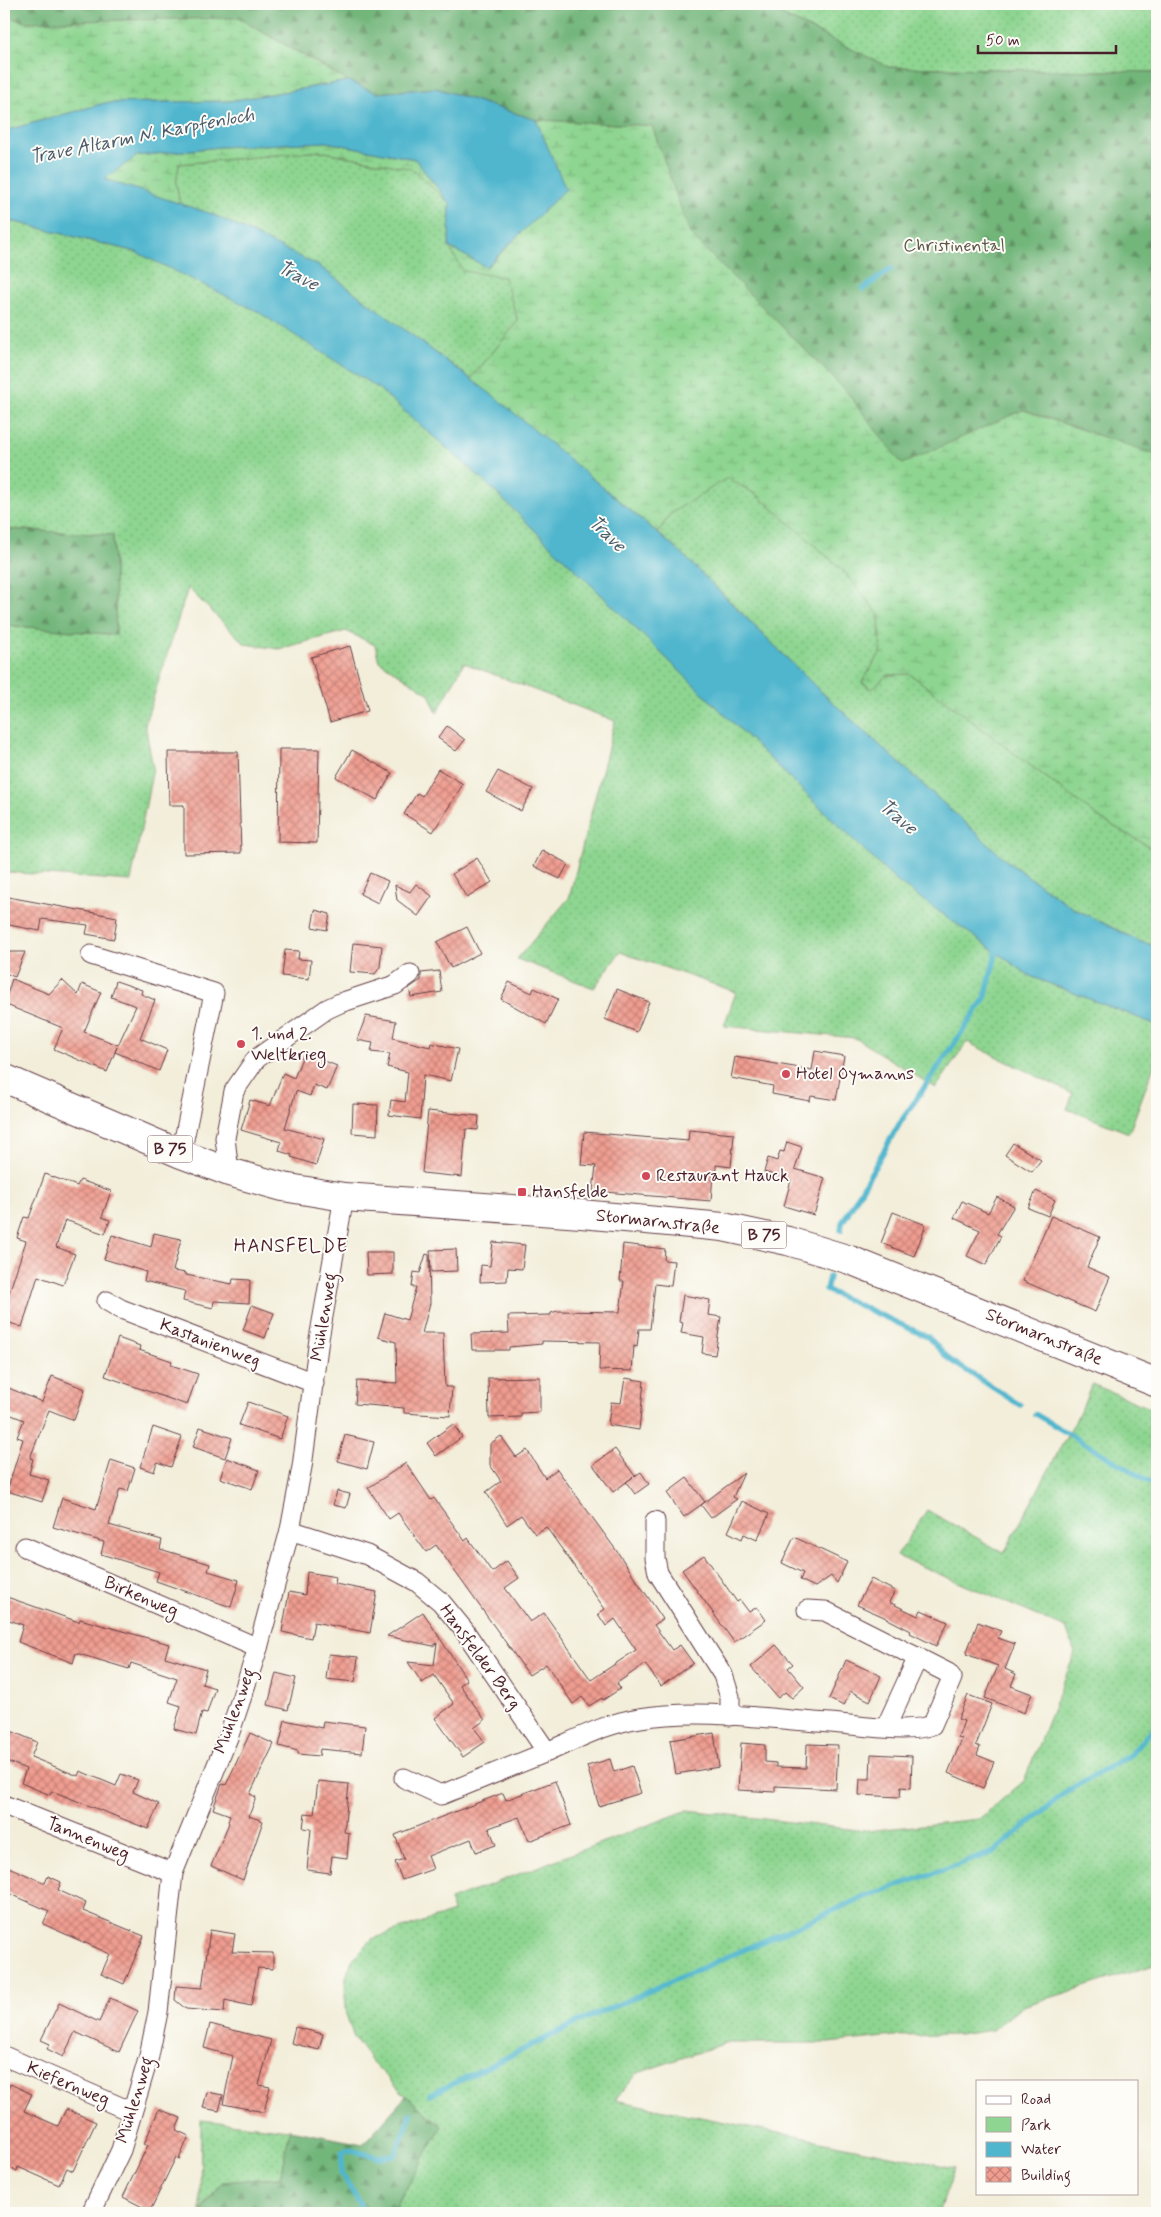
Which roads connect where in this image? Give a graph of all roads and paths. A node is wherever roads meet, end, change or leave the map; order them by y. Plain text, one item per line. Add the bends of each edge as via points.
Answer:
1 (91, 955) dead end
2 (410, 974) dead end
3 (4, 1078) edge
4 (181, 1154) junction
5 (229, 1172) junction
6 (344, 1197) junction
7 (107, 1301) dead end
8 (314, 1382) junction
9 (1157, 1383) edge
10 (655, 1521) dead end
11 (290, 1530) junction
12 (25, 1547) dead end
13 (808, 1610) dead end
14 (258, 1648) junction
15 (918, 1657) junction
16 (730, 1716) junction
17 (886, 1727) junction
18 (547, 1752) junction
19 (404, 1778) dead end
20 (4, 1805) edge
21 (172, 1873) junction
22 (4, 2056) edge
23 (132, 2112) junction
24 (91, 2213) edge

1 - 4 street via 214,994
2 - 5 street via 395,985 327,1010 256,1059 234,1091 225,1138
3 - 4 main road, Stormarnstraße / B 75
4 - 5 main road, Stormarnstraße / B 75
5 - 6 main road, Stormarnstraße / B 75 via 283,1187
6 - 8 street, Mühlenweg
6 - 9 main road, Stormarnstraße / B 75 via 591,1215 772,1236 859,1264
7 - 8 street, Kastanienweg
8 - 11 street, Mühlenweg
10 - 16 street via 654,1558 658,1573 723,1675 730,1697
11 - 14 street, Mühlenweg
11 - 18 street, Hansfelder Berg via 368,1555 417,1582 442,1602
12 - 14 street, Birkenweg
13 - 15 street via 826,1612
14 - 21 street, Mühlenweg via 229,1734
15 - 17 street
15 - 17 street via 948,1672 952,1678 937,1718 925,1728
16 - 17 street
16 - 18 street via 638,1718 588,1734
18 - 19 street via 442,1795
20 - 21 street, Tannenweg
21 - 23 street, Mühlenweg via 158,2012 150,2056
22 - 23 street, Kiefernweg
23 - 24 street, Mühlenweg via 121,2150

